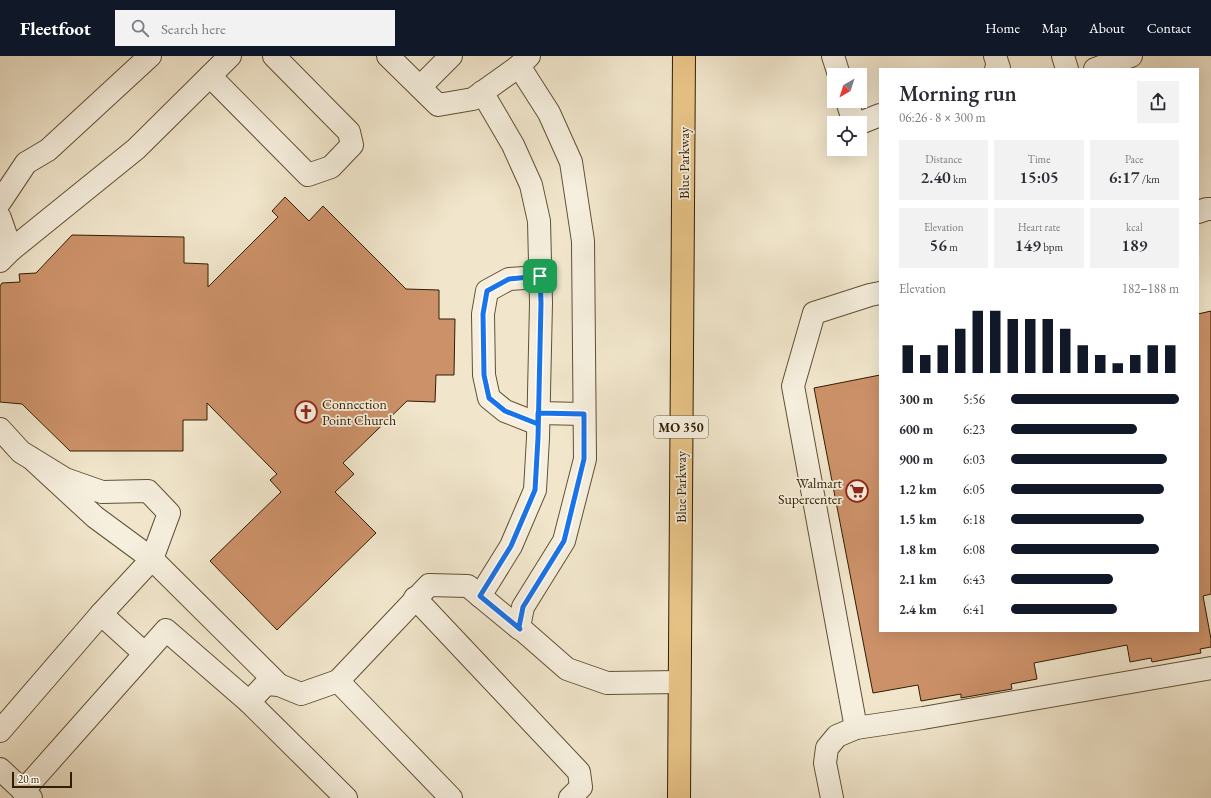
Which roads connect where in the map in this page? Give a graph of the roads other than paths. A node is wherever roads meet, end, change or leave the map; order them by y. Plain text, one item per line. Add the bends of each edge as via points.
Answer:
1 (150, 56) edge
2 (230, 56) edge
3 (274, 56) edge
4 (388, 56) edge
5 (451, 56) edge
6 (684, 56) edge
7 (833, 56) edge
8 (995, 56) edge
9 (1063, 56) edge
10 (1131, 56) edge
11 (524, 61) edge
12 (837, 68) edge
13 (999, 68) edge
14 (1067, 68) edge
15 (1098, 68) edge
16 (210, 76) junction
17 (420, 87) junction
18 (482, 92) junction
19 (879, 115) edge
20 (867, 121) edge
21 (0, 202) edge
22 (1211, 209) edge
23 (1199, 212) edge
24 (0, 218) edge
25 (6, 256) edge
26 (540, 276) junction
27 (879, 293) edge
28 (584, 414) junction
29 (538, 418) junction
30 (0, 429) edge
31 (31, 458) junction
32 (152, 559) junction
33 (480, 596) junction
34 (415, 598) junction
35 (101, 614) junction
36 (520, 629) junction
37 (144, 653) junction
38 (1211, 668) edge
39 (338, 681) junction
40 (679, 682) junction
41 (279, 685) junction
42 (249, 702) junction
43 (856, 728) junction
44 (0, 731) edge
45 (0, 769) edge
46 (27, 794) edge
47 (346, 798) edge
48 (451, 798) edge
49 (570, 798) edge
50 (678, 798) edge
51 (832, 798) edge

1 - 21 lane via 48,150 26,164
2 - 16 lane
3 - 16 lane via 349,132 352,145 331,167 308,175
4 - 17 lane
5 - 17 lane
6 - 40 highway, Blue Parkway / MO 350
7 - 12 lane
8 - 13 lane
9 - 14 lane
10 - 15 lane
11 - 18 lane
11 - 28 lane via 571,162 583,241
16 - 25 lane via 136,149
17 - 18 lane via 438,105 473,99
18 - 26 lane via 513,145 531,185 539,222
19 - 20 lane
22 - 23 lane
24 - 25 lane
26 - 29 lane
26 - 29 lane via 509,279 487,291 483,314 484,375 489,398 505,411
27 - 43 lane via 814,313 794,386
28 - 29 lane
28 - 36 lane via 584,459 564,541 523,607
29 - 33 lane via 535,490 511,546
30 - 31 lane via 21,452
31 - 32 lane via 95,517
31 - 32 lane via 65,478 102,492 148,491 169,513
32 - 35 lane
32 - 41 lane
33 - 34 lane via 468,586 429,585
33 - 36 lane
34 - 39 lane
34 - 49 lane via 579,772 581,787
35 - 37 lane
35 - 44 lane
36 - 40 lane via 567,669 607,683
37 - 42 lane via 166,630
37 - 46 lane
38 - 43 lane
39 - 41 lane via 301,694
39 - 48 lane
40 - 50 highway, Blue Parkway / MO 350
41 - 42 lane via 266,684
42 - 47 lane
43 - 51 lane via 837,736 827,748 826,763
45 - 46 lane

